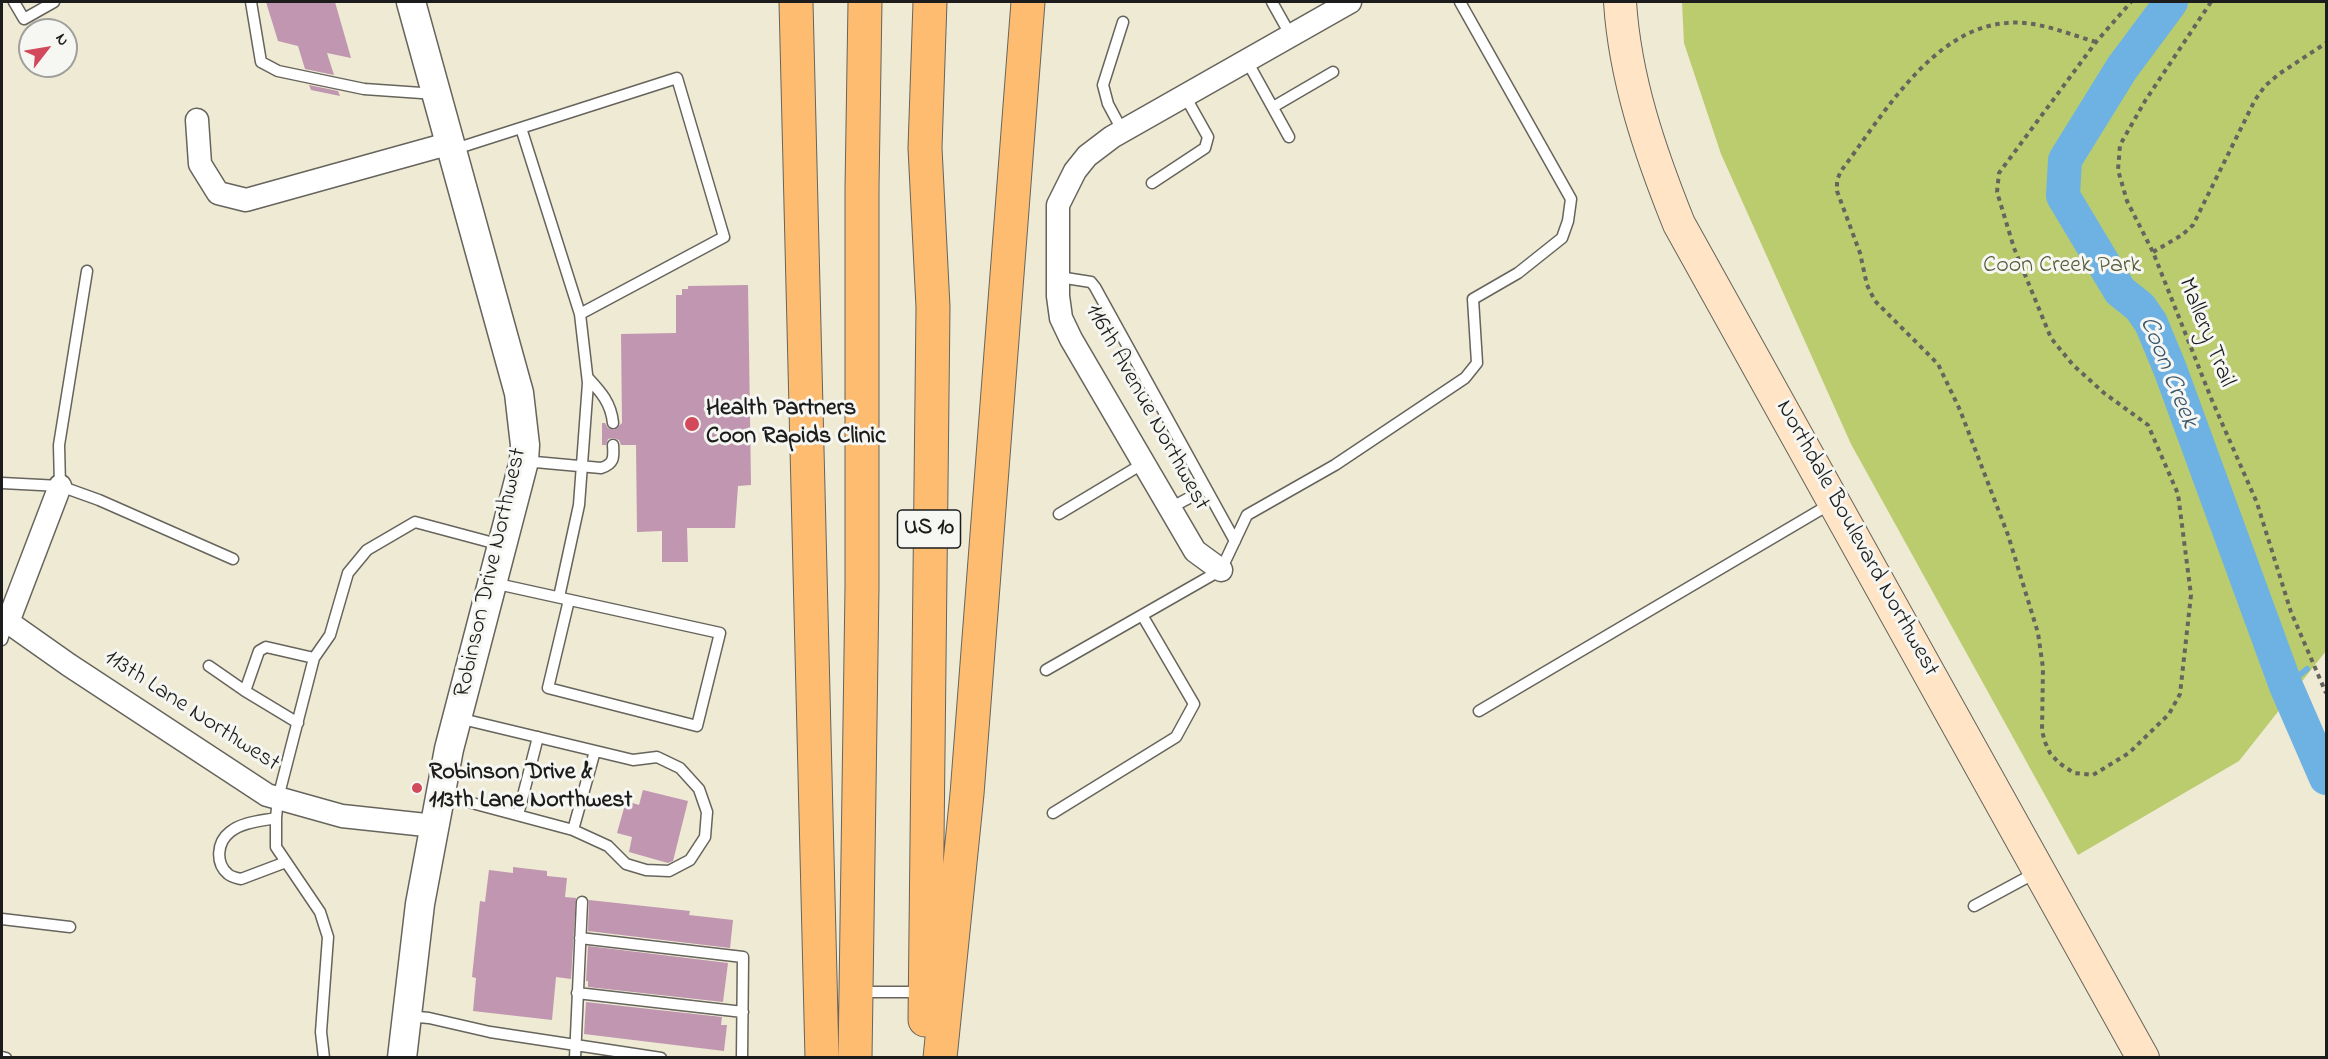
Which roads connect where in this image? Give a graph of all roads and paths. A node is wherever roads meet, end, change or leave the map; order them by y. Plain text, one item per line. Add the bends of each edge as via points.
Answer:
1 (14, 2) edge
2 (54, 2) edge
3 (251, 2) edge
4 (398, 2) edge
5 (411, 2) edge
6 (796, 2) edge
7 (865, 2) edge
8 (930, 2) edge
9 (1028, 2) edge
10 (1272, 2) edge
11 (1350, 2) edge
12 (1460, 2) edge
13 (1620, 2) edge
14 (2131, 2) edge
15 (2211, 2) edge
16 (1123, 22) dead end
17 (1291, 36) junction
18 (2096, 42) junction
19 (2326, 43) edge
20 (1247, 61) junction
21 (1333, 72) dead end
22 (438, 94) junction
23 (1185, 96) junction
24 (1273, 107) junction
25 (197, 120) dead end
26 (521, 128) junction
27 (1122, 130) junction
28 (1289, 137) dead end
29 (451, 147) junction
30 (1152, 183) dead end
31 (2153, 252) junction
32 (1059, 267) junction
33 (87, 271) dead end
34 (580, 314) junction
35 (588, 378) junction
36 (614, 423) dead end
37 (613, 445) dead end
38 (524, 461) junction
39 (1145, 462) junction
40 (581, 466) junction
41 (2, 483) edge
42 (60, 486) junction
43 (1206, 489) junction
44 (1835, 501) junction
45 (1170, 508) junction
46 (1059, 514) dead end
47 (1234, 541) junction
48 (502, 546) junction
49 (233, 559) dead end
50 (1221, 570) junction
51 (493, 583) junction
52 (564, 599) junction
53 (1142, 615) junction
54 (4, 628) edge
55 (314, 658) junction
56 (209, 666) dead end
57 (1046, 670) dead end
58 (245, 691) junction
59 (2326, 693) edge
60 (1479, 711) dead end
61 (457, 718) junction
62 (298, 723) junction
63 (538, 737) junction
64 (595, 751) junction
65 (441, 795) junction
66 (277, 808) junction
67 (1053, 813) dead end
68 (518, 815) junction
69 (435, 826) junction
70 (573, 830) junction
71 (286, 862) junction
72 (2040, 871) junction
73 (582, 902) dead end
74 (1974, 906) dead end
75 (2, 919) edge
76 (70, 927) dead end
77 (580, 938) junction
78 (856, 992) junction
79 (925, 992) junction
80 (577, 993) junction
81 (743, 1012) junction
82 (406, 1016) junction
83 (575, 1046) junction
84 (324, 1058) edge
85 (402, 1058) edge
86 (574, 1058) edge
87 (661, 1058) edge
88 (742, 1058) edge
89 (822, 1058) edge
90 (855, 1058) edge
91 (924, 1058) edge
92 (940, 1058) edge
93 (2143, 1058) edge

1 - 2 lane via 24,19
3 - 22 lane via 261,62 278,71 364,89
4 - 22 street, Robinson Drive Northwest
5 - 22 street, Robinson Drive Northwest
6 - 89 highway
7 - 78 highway, US 10
8 - 79 highway, US 10 via 925,148 933,307
9 - 92 highway via 967,794
10 - 17 lane
11 - 17 street, 116th Avenue Northwest
12 - 47 lane via 1571,199 1562,238 1518,273 1473,298 1477,363 1465,378 1335,465 1247,515
13 - 44 main road, Northdale Boulevard Northwest via 1631,79 1654,162 1679,224
14 - 18 path
15 - 31 path, Mallery Trail via 2120,145 2118,170 2127,201
16 - 27 lane via 1103,85
17 - 20 street, 116th Avenue Northwest
18 - 18 path via 1999,173 1997,192 2014,248 2051,338 2103,393 2148,425 2178,494 2190,595 2180,694 2169,714 2129,753 2093,775 2074,773 2050,753 2045,742 2038,633 2008,535 1950,385 1938,364 1875,301 1867,285 1837,191 1837,180 1901,88 1944,49 1966,35 1988,26 2019,22
19 - 31 path via 2265,86 2248,111 2193,225
20 - 23 street, 116th Avenue Northwest
20 - 24 lane
21 - 24 lane
22 - 29 street, Robinson Drive Northwest
23 - 27 street, 116th Avenue Northwest
23 - 30 lane via 1208,137 1205,148
24 - 28 lane
25 - 29 street via 200,164 206,174 218,193 246,200
26 - 29 lane
26 - 34 lane
26 - 34 lane via 676,78 723,237
27 - 32 street, 116th Avenue Northwest via 1087,156 1058,205
29 - 38 street, Robinson Drive Northwest via 519,393
31 - 59 path, Mallery Trail via 2257,503 2291,612
32 - 39 street, 116th Avenue Northwest via 1061,318
32 - 43 lane via 1095,287
33 - 42 lane via 59,445
34 - 35 lane
35 - 36 lane via 602,392
35 - 40 lane
37 - 40 lane via 614,459 609,465
38 - 40 lane
38 - 48 street, Robinson Drive Northwest
39 - 45 street, 116th Avenue Northwest
39 - 46 lane
40 - 52 lane
41 - 42 lane
42 - 49 lane
42 - 54 street
43 - 45 lane
43 - 47 lane
44 - 60 lane
44 - 72 main road, Northdale Boulevard Northwest
45 - 50 street, 116th Avenue Northwest via 1195,551
47 - 50 lane
48 - 51 street, Robinson Drive Northwest
48 - 55 lane via 415,522 367,550 348,573 330,635
50 - 53 lane
51 - 52 lane
51 - 61 street, Robinson Drive Northwest
52 - 52 lane via 720,633 697,726 548,688
53 - 57 lane
53 - 67 lane via 1194,704 1176,737
54 - 66 street, 113th Lane Northwest via 69,665 267,795
55 - 58 lane via 266,647 259,651
55 - 62 lane
56 - 58 lane
58 - 62 lane
61 - 63 lane
61 - 65 street, Robinson Drive Northwest
62 - 66 lane
63 - 64 lane
63 - 68 lane
64 - 70 lane
64 - 70 lane via 633,760 657,757 680,768 699,789 707,812 705,837 690,860 669,871 646,870 626,864 608,846
65 - 68 lane
65 - 69 street, Robinson Drive Northwest
66 - 69 street, 113th Lane Northwest
66 - 71 lane via 276,847
66 - 71 lane via 229,832 219,846 219,863 228,875 241,879
68 - 70 lane
69 - 82 street, Robinson Drive Northwest via 420,904
71 - 84 lane via 320,912 328,937 321,1032
72 - 74 lane
72 - 93 main road, Northdale Boulevard Northwest
73 - 77 lane
75 - 76 lane
77 - 80 lane
77 - 81 lane via 743,957
78 - 79 lane
78 - 90 highway, US 10
79 - 91 highway, US 10
80 - 81 lane
80 - 83 lane
81 - 88 lane
82 - 83 lane
82 - 85 street, Robinson Drive Northwest
83 - 86 lane
83 - 87 lane

